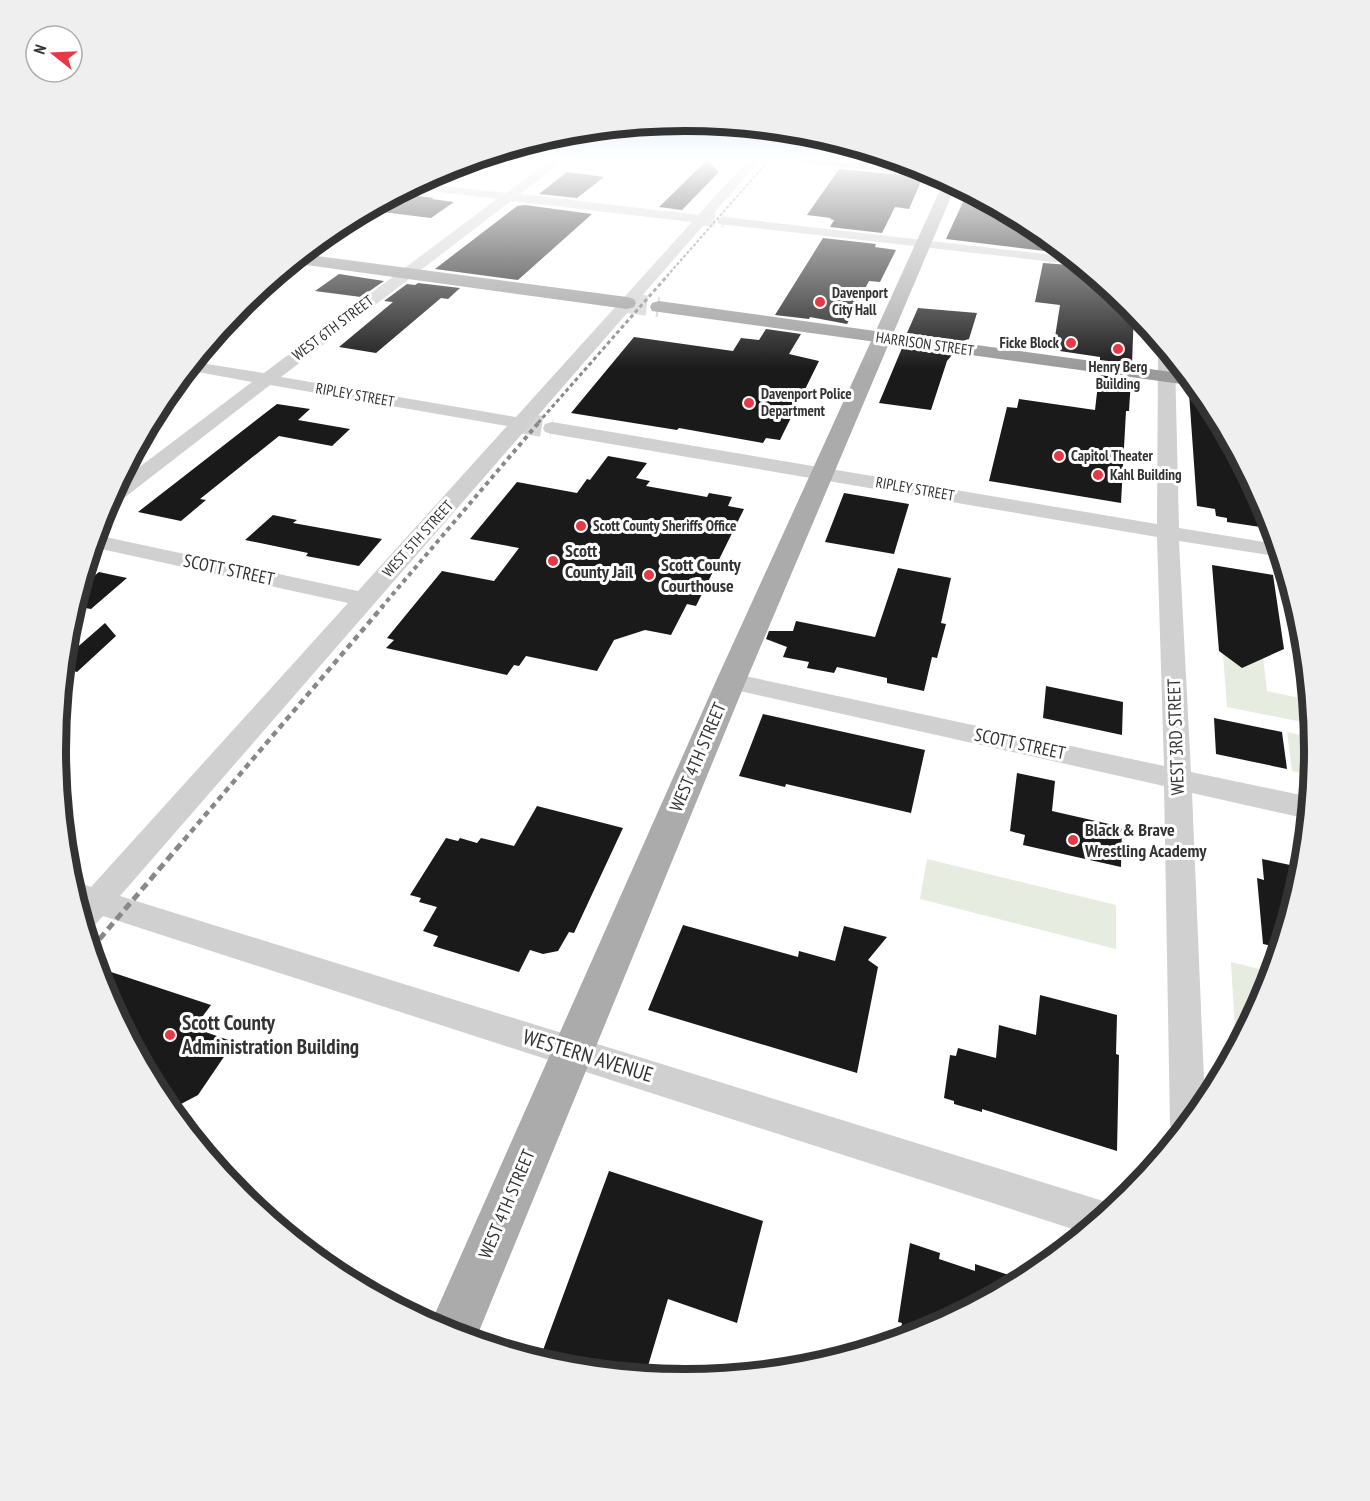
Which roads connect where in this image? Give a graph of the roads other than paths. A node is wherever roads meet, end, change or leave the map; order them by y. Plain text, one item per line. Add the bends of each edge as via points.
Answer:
1 (464, 229) edge
2 (693, 229) edge
3 (793, 229) edge
4 (929, 229) edge
5 (922, 244) junction
6 (307, 260) edge
7 (1064, 260) edge
8 (406, 272) junction
9 (627, 303) junction
10 (659, 307) tunnel mouth
11 (880, 338) junction
12 (199, 368) edge
13 (1179, 379) edge
14 (265, 380) junction
15 (521, 423) junction
16 (552, 428) tunnel mouth
17 (821, 473) junction
18 (125, 488) edge
19 (1168, 532) junction
20 (102, 543) edge
21 (1270, 548) edge
22 (364, 600) junction
23 (731, 681) junction
24 (1178, 779) junction
25 (1301, 806) edge
26 (85, 903) edge
27 (86, 904) edge
28 (572, 1051) junction
29 (1188, 1111) edge
30 (1093, 1216) edge
31 (456, 1325) edge

1 - 8 street, WEST 6TH STREET
2 - 9 street, WEST 5TH STREET
3 - 5 street
4 - 5 main road, WEST 4TH STREET
5 - 7 street
5 - 11 main road, WEST 4TH STREET
6 - 8 highway
8 - 9 highway
8 - 14 street, WEST 6TH STREET
9 - 15 street, WEST 5TH STREET
10 - 11 highway, HARRISON STREET
11 - 13 highway, HARRISON STREET
11 - 17 main road, WEST 4TH STREET
12 - 14 street, RIPLEY STREET
13 - 19 street, WEST 3RD STREET
14 - 15 street, RIPLEY STREET
14 - 18 street, WEST 6TH STREET
15 - 22 street, WEST 5TH STREET
16 - 17 street, RIPLEY STREET
17 - 19 street, RIPLEY STREET
17 - 23 main road, WEST 4TH STREET
19 - 21 street, RIPLEY STREET
19 - 24 street, WEST 3RD STREET
20 - 22 street, SCOTT STREET
22 - 26 street, WEST 5TH STREET
23 - 24 street, SCOTT STREET
23 - 28 main road, WEST 4TH STREET
24 - 25 street, SCOTT STREET
24 - 29 street, WEST 3RD STREET
27 - 28 street, WESTERN AVENUE
28 - 30 street, WESTERN AVENUE
28 - 31 main road, WEST 4TH STREET

